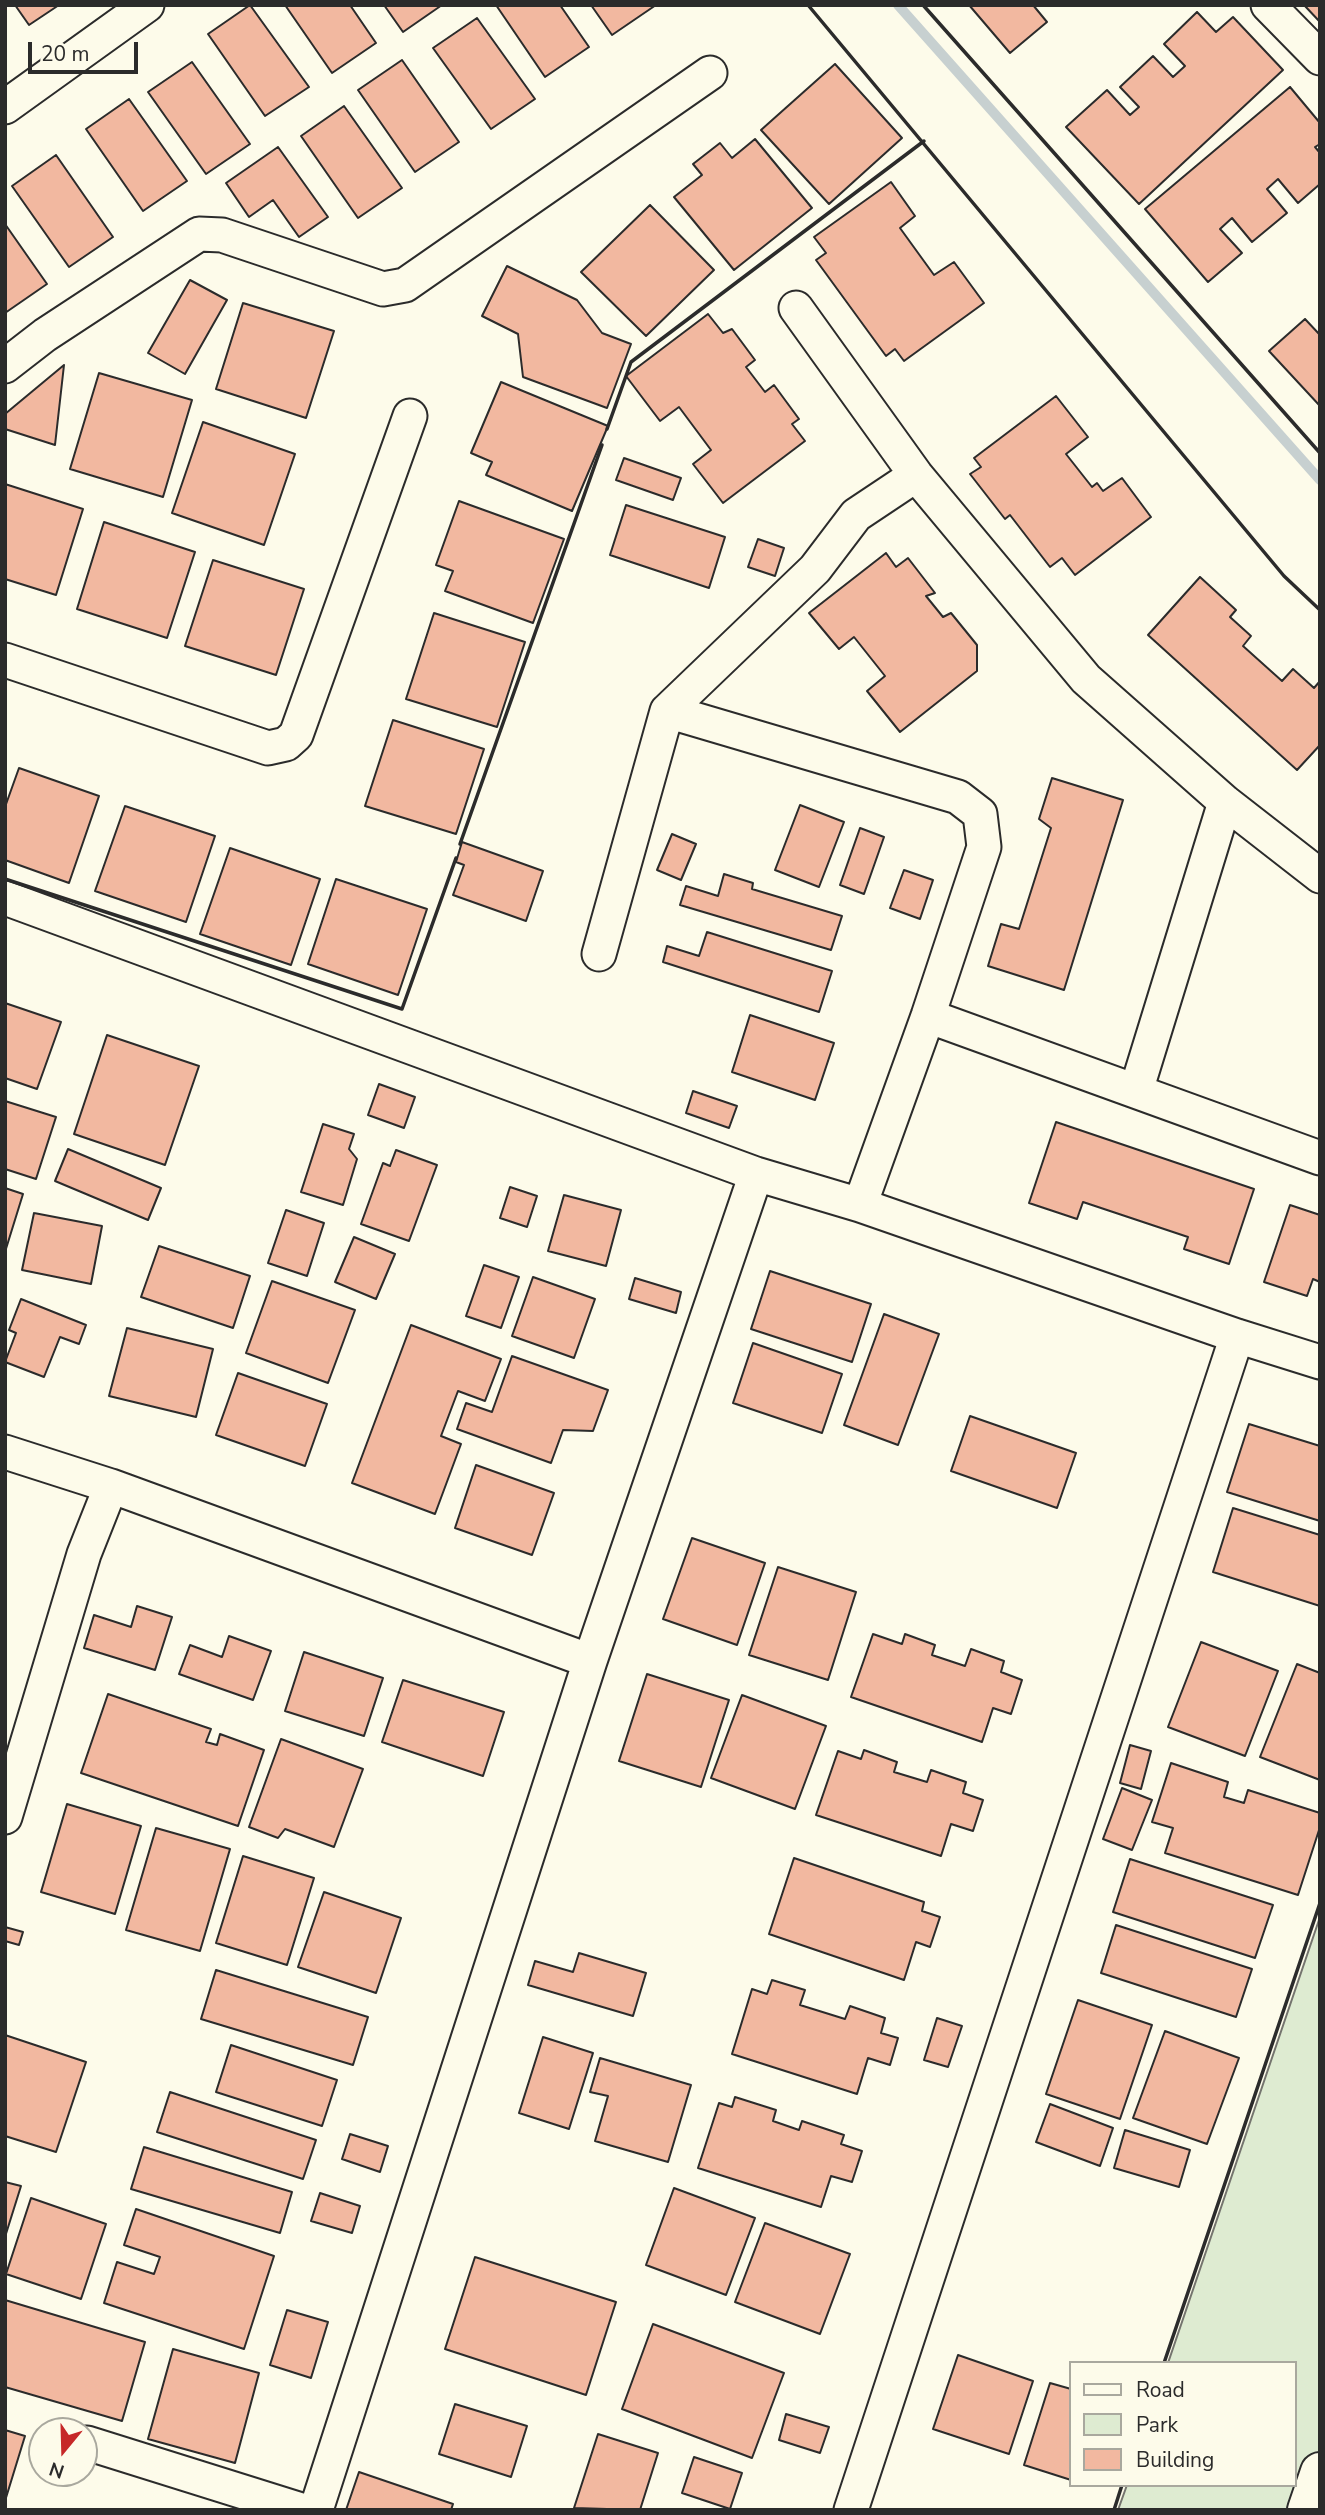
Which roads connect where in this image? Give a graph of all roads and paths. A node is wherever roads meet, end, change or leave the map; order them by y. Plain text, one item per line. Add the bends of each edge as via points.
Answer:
1 (147, 5) edge
2 (1268, 5) edge
3 (1320, 58) edge
4 (710, 73) dead end
5 (5, 107) edge
6 (796, 308) dead end
7 (5, 366) edge
8 (410, 416) dead end
9 (916, 475) junction
10 (5, 660) edge
11 (667, 711) junction
12 (1225, 803) junction
13 (1320, 876) edge
14 (5, 898) edge
15 (599, 954) dead end
16 (928, 1016) junction
17 (1136, 1091) junction
18 (1320, 1158) edge
19 (755, 1174) junction
20 (860, 1205) junction
21 (1237, 1336) junction
22 (1320, 1362) edge
23 (5, 1452) edge
24 (111, 1486) junction
25 (590, 1661) junction
26 (5, 1817) edge
27 (98, 2446) edge
28 (1320, 2472) edge
29 (300, 2510) edge
30 (316, 2510) edge
31 (851, 2510) edge
32 (1307, 2510) edge

1 - 5 street
2 - 3 street
4 - 7 street via 405,285 383,289 222,235 199,234
6 - 9 street
8 - 10 street via 296,735 286,744 268,748
9 - 11 street via 856,515 815,569
9 - 12 street via 1086,679
11 - 15 street
11 - 16 street via 958,797 980,814 984,847
12 - 13 street
12 - 17 street
14 - 19 street
16 - 17 street
16 - 20 street
17 - 18 street
19 - 20 street
19 - 25 street
20 - 21 street
21 - 22 street
21 - 31 street
23 - 24 street
24 - 25 street
24 - 26 street via 84,1554
25 - 30 street
27 - 29 street
28 - 32 street

